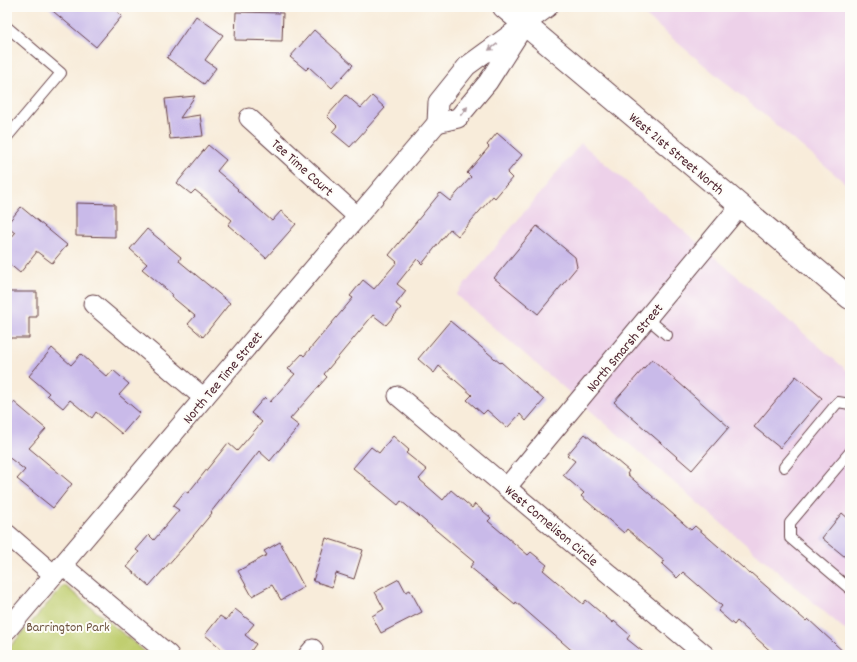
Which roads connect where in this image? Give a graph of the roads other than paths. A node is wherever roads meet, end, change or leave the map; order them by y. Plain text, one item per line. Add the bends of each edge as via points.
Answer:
1 (504, 7) edge
2 (548, 7) edge
3 (530, 16) edge
4 (7, 27) edge
5 (249, 118) dead end
6 (437, 123) junction
7 (7, 137) edge
8 (740, 206) junction
9 (358, 217) junction
10 (850, 298) edge
11 (93, 304) dead end
12 (647, 318) junction
13 (667, 335) dead end
14 (398, 396) dead end
15 (204, 398) junction
16 (850, 404) edge
17 (850, 452) edge
18 (784, 467) dead end
19 (507, 487) junction
20 (7, 534) edge
21 (58, 570) junction
22 (850, 589) edge
23 (7, 630) edge
24 (169, 655) edge
25 (705, 655) edge

1 - 3 main road, West 21st Street North
2 - 3 street
6 -> 3 street via 458,118 488,82
3 -> 6 street via 468,66 438,102
3 - 8 main road, West 21st Street North
4 - 7 lane via 61,72
5 - 9 street, Tee Time Court
6 - 9 street, North Tee Time Street
8 - 10 main road, West 21st Street North
8 - 12 street, North Smarsh Street
9 - 15 street, North Tee Time Street
11 - 15 street
12 - 13 lane
12 - 19 street, North Smarsh Street
14 - 19 street, West Cornelison Circle
15 - 21 street, North Tee Time Street
16 - 18 lane via 838,402
17 - 22 lane via 790,523 790,538
19 - 25 street, West Cornelison Circle
20 - 21 street
21 - 23 street, North Tee Time Street
21 - 24 street

